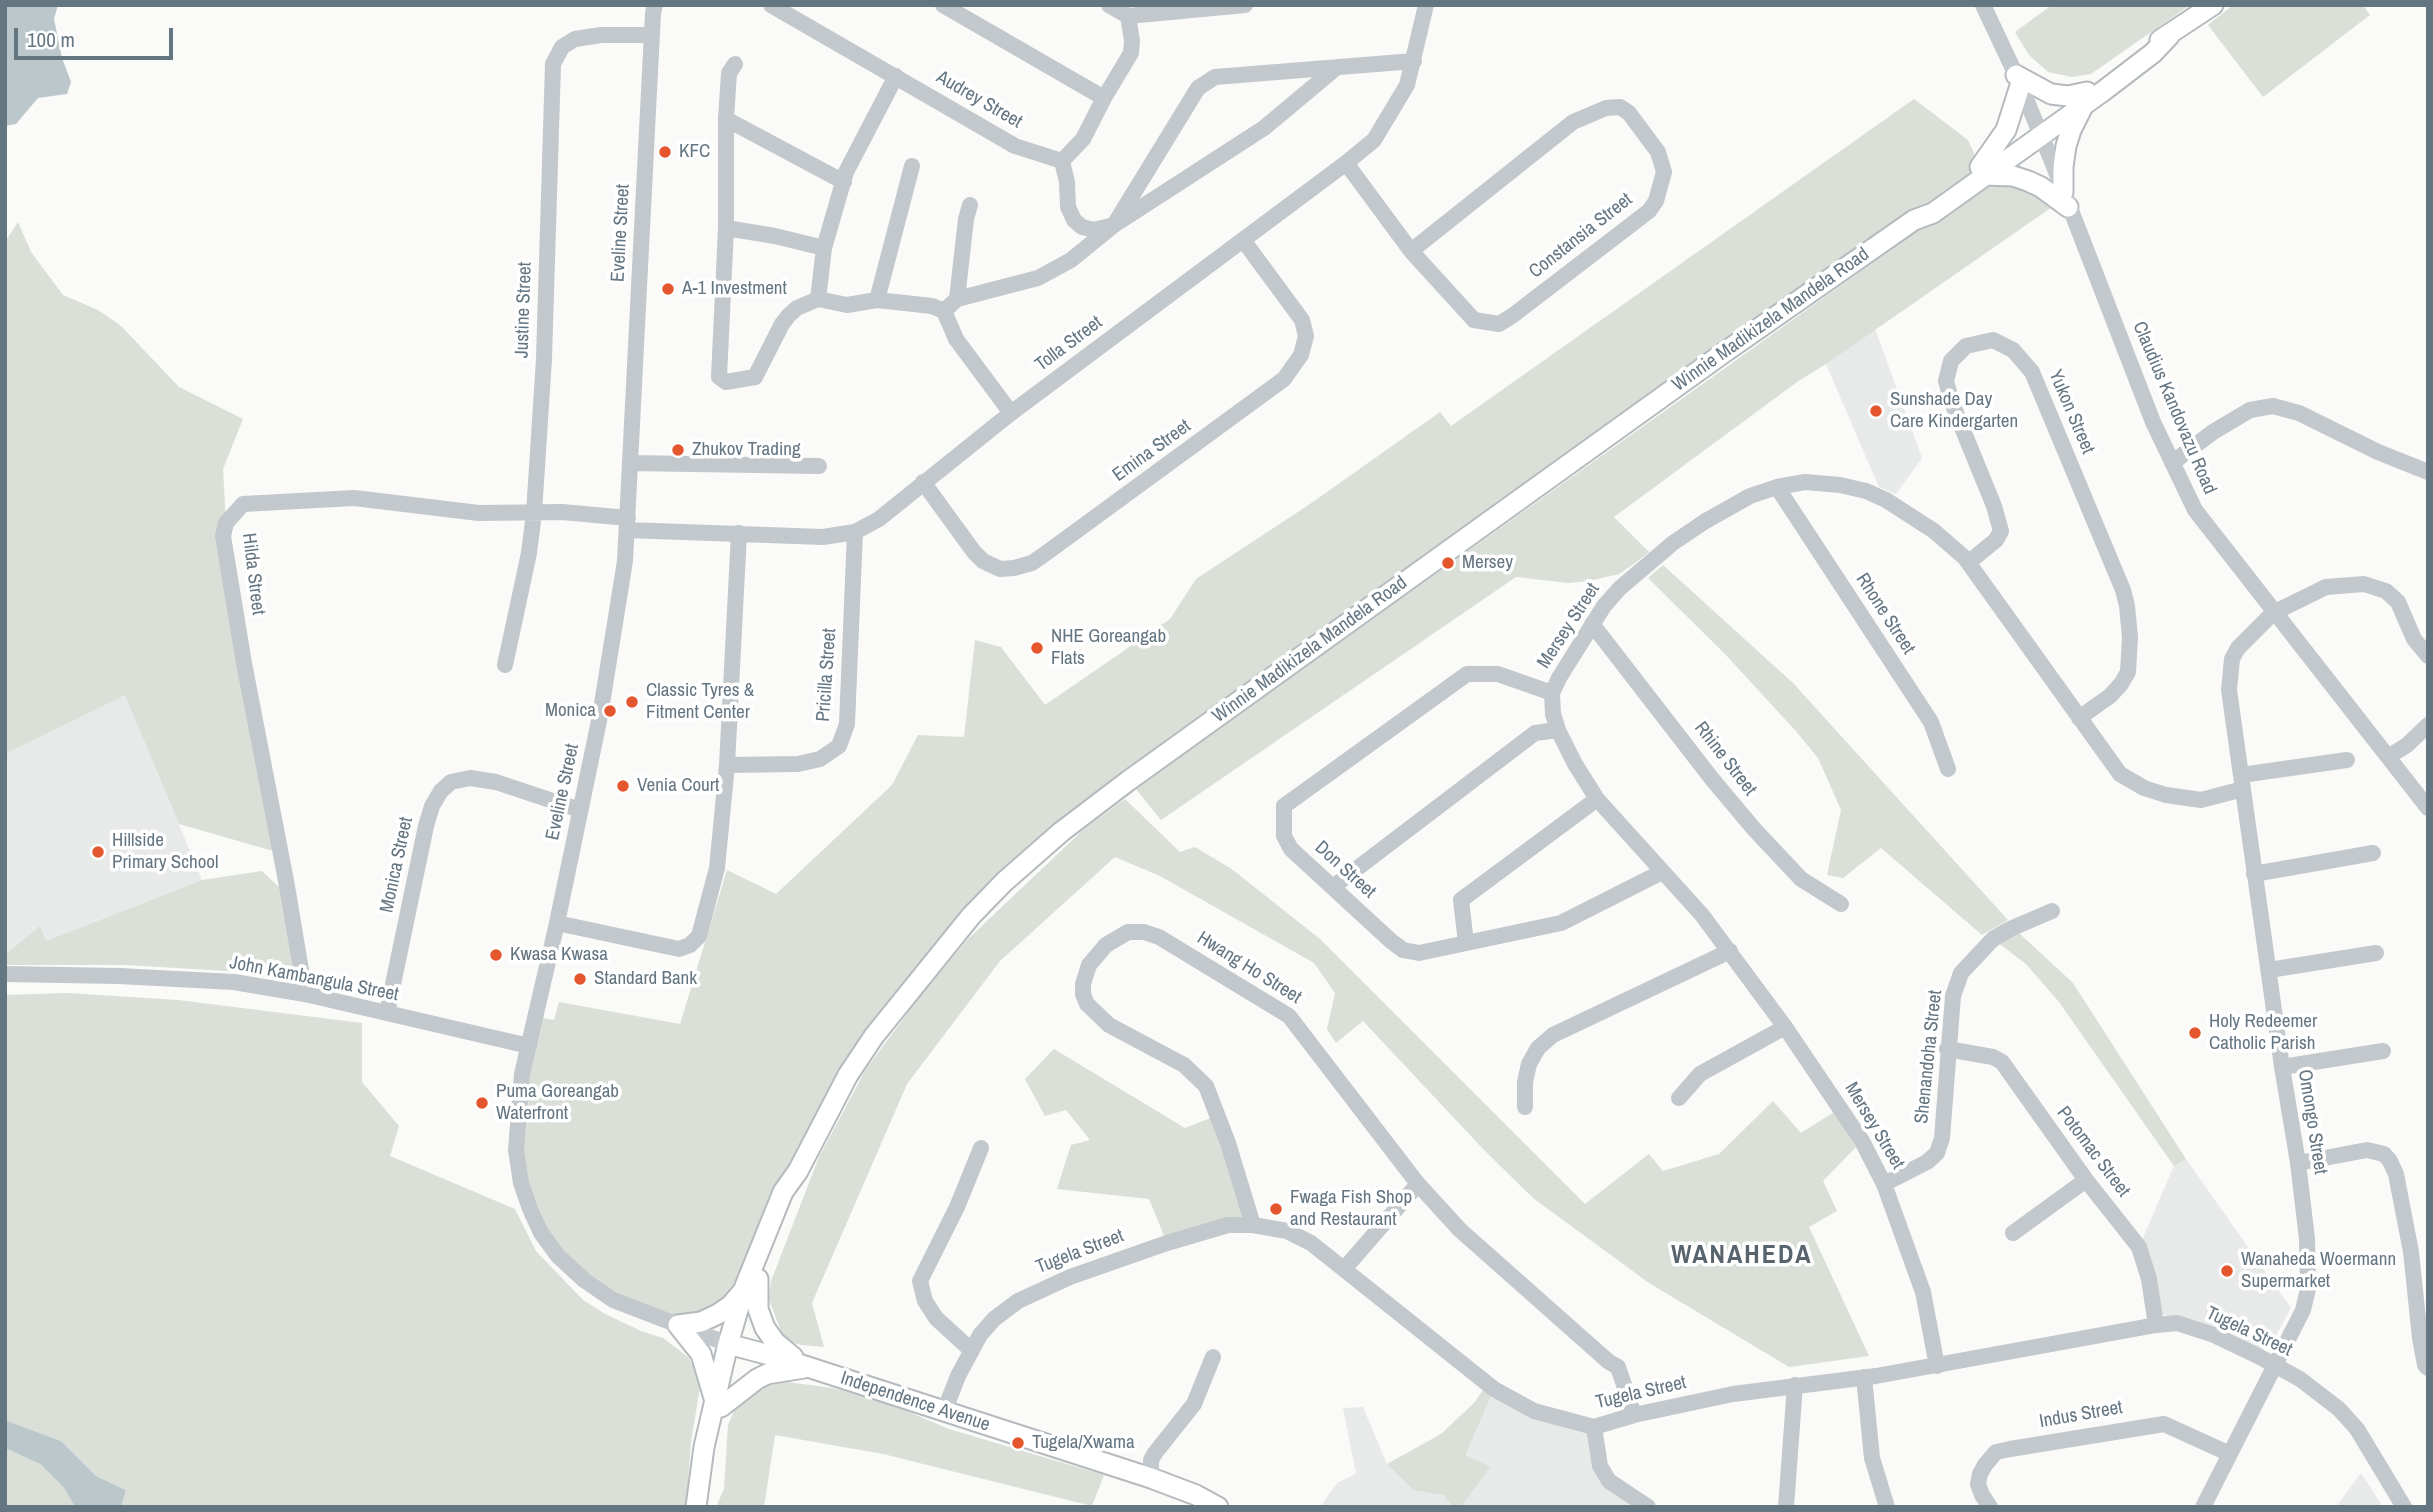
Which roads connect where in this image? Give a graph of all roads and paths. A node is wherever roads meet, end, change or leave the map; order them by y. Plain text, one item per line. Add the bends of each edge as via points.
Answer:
1 (655, 5) edge
2 (771, 5) edge
3 (943, 5) edge
4 (1109, 5) edge
5 (1245, 5) edge
6 (1426, 5) edge
7 (1983, 5) edge
8 (2213, 5) edge
9 (1128, 16) junction
10 (652, 35) junction
11 (1414, 61) junction
12 (735, 64) dead end
13 (1338, 67) junction
14 (896, 76) junction
15 (2018, 81) junction
16 (1104, 98) junction
17 (2085, 98) junction
18 (726, 118) junction
19 (2039, 131) junction
20 (1062, 161) junction
21 (1346, 163) junction
22 (912, 166) dead end
23 (1982, 171) junction
24 (844, 182) junction
25 (2066, 200) junction
26 (971, 205) dead end
27 (1114, 225) junction
28 (726, 229) junction
29 (1243, 240) junction
30 (824, 248) junction
31 (1411, 251) junction
32 (818, 299) junction
33 (957, 299) junction
34 (877, 300) junction
35 (944, 311) junction
36 (1012, 413) junction
37 (630, 463) junction
38 (2172, 463) junction
39 (819, 466) dead end
40 (2428, 472) edge
41 (923, 482) junction
42 (1777, 487) junction
43 (534, 513) junction
44 (627, 524) junction
45 (855, 532) junction
46 (739, 533) junction
47 (1969, 562) junction
48 (2273, 613) junction
49 (1592, 624) junction
50 (2428, 656) edge
51 (505, 665) dead end
52 (1552, 692) junction
53 (2079, 718) junction
54 (2428, 724) edge
55 (1558, 730) junction
56 (2388, 757) junction
57 (2347, 761) dead end
58 (727, 765) junction
59 (1948, 769) dead end
60 (2242, 782) junction
61 (1597, 799) junction
62 (2428, 808) edge
63 (580, 810) junction
64 (2373, 853) dead end
65 (1661, 872) junction
66 (2254, 874) junction
67 (1334, 886) junction
68 (1842, 904) dead end
69 (2052, 911) dead end
70 (557, 923) junction
71 (1466, 943) junction
72 (1730, 951) junction
73 (2376, 953) dead end
74 (2269, 970) junction
75 (5, 975) edge
76 (305, 994) junction
77 (387, 1013) junction
78 (1784, 1027) junction
79 (529, 1046) junction
80 (1947, 1049) junction
81 (2383, 1051) dead end
82 (2282, 1067) junction
83 (1679, 1098) dead end
84 (1525, 1107) dead end
85 (981, 1148) dead end
86 (2298, 1163) junction
87 (2085, 1180) junction
88 (1418, 1184) junction
89 (1884, 1184) junction
90 (1253, 1225) junction
91 (2013, 1233) dead end
92 (2428, 1250) edge
93 (2411, 1252) junction
94 (1346, 1268) junction
95 (752, 1282) junction
96 (678, 1325) junction
97 (2157, 1325) junction
98 (733, 1345) junction
99 (971, 1350) junction
100 (1213, 1357) dead end
101 (2274, 1365) junction
102 (1937, 1366) junction
103 (809, 1367) junction
104 (2428, 1368) edge
105 (1864, 1377) junction
106 (1795, 1385) junction
107 (718, 1404) junction
108 (944, 1412) junction
109 (1634, 1415) junction
110 (1594, 1427) junction
111 (2230, 1454) junction
112 (1151, 1478) junction
113 (696, 1507) edge
114 (704, 1507) edge
115 (1218, 1507) edge
116 (1647, 1507) edge
117 (1786, 1507) edge
118 (1887, 1507) edge
119 (1990, 1507) edge
120 (2203, 1507) edge
121 (2404, 1507) edge

1 - 10 street, Eveline Street
2 - 14 street, Audrey Street
3 - 16 street
4 - 9 street
5 - 9 street
6 - 11 street, Tolla Street
7 - 15 street
8 - 17 main road, Winnie Madikizela Mandela Road
9 - 16 street via 1131,53
10 - 37 street, Eveline Street
10 - 43 street, Justine Street via 575,39 562,47 553,64
11 - 13 street
11 - 21 street, Tolla Street via 1388,120
12 - 18 street via 729,73
13 - 27 street via 1264,128
13 - 27 street via 1215,77 1198,88
14 - 20 street, Audrey Street via 1015,146
14 - 24 street
15 - 17 main road via 2051,94
15 - 19 street
15 - 23 main road via 2006,130
16 - 20 street via 1083,139
17 - 19 main road, Winnie Madikizela Mandela Road
17 - 25 main road via 2066,146
18 - 24 street
18 - 28 street
19 - 23 main road, Winnie Madikizela Mandela Road
19 - 25 street, Claudius Kandovazu Road
20 - 27 street via 1074,220 1094,230
21 - 29 street, Tolla Street
21 - 31 street, Constansia Street
22 - 34 street
23 - 25 main road via 2028,181
23 - 95 main road, Winnie Madikizela Mandela Road via 1925,205 1914,220 1128,781 1037,852 971,916 874,1036 828,1109
24 - 30 street
25 - 38 street, Claudius Kandovazu Road
26 - 33 street
27 - 33 street via 1071,260 1038,278
28 - 30 street
28 - 32 street via 720,317 719,377 723,381 755,377 789,315
29 - 36 street, Tolla Street
29 - 41 street, Emina Street via 1302,320 1306,337 1301,355 1284,379 1032,563 1000,569 983,561
30 - 32 street
31 - 31 street, Constansia Street via 1588,114 1620,107 1658,152 1664,172 1656,201 1648,211 1499,324 1474,320
32 - 34 street via 847,305
33 - 35 street
34 - 35 street
35 - 36 street via 956,340
36 - 41 street, Tolla Street
37 - 39 street
37 - 44 street, Eveline Street
38 - 40 street via 2250,410 2273,406 2299,413
38 - 48 street, Claudius Kandovazu Road via 2195,510
41 - 45 street, Tolla Street via 879,519
42 - 47 street, Mersey Street via 1805,482 1866,491 1916,518
42 - 49 street, Mersey Street via 1750,496 1664,550 1620,588
42 - 59 street, Rhone Street via 1931,722
43 - 44 street, Hilda Street via 562,512
43 - 51 street, Justine Street
43 - 76 street, Hilda Street via 480,513 354,498 243,504 226,523 223,536
44 - 46 street, Tolla Street
44 - 63 street, Eveline Street via 620,600
45 - 46 street, Tolla Street via 823,537
45 - 58 street, Pricilla Street via 847,724 839,746 820,759 798,764
46 - 58 street
47 - 53 street, Mersey Street
47 - 53 street, Yukon Street via 2001,531 1946,381 1951,361 1965,346 1993,340 2013,350 2032,372 2127,607 2128,673 2110,696
48 - 50 street, Omongo Street via 2326,587 2364,584 2386,591 2398,602 2414,639
48 - 56 street, Claudius Kandovazu Road
48 - 60 street, Omongo Street via 2232,659 2229,690
49 - 52 street, Mersey Street
49 - 68 street, Rhine Street via 1754,829 1801,879
52 - 55 street, Mersey Street
52 - 67 street, Don Street via 1498,674 1467,674 1284,806 1284,836 1291,849
53 - 60 street, Mersey Street via 2120,774 2144,788 2201,800
54 - 56 street
55 - 61 street, Mersey Street
55 - 67 street via 1535,733
56 - 62 street, Claudius Kandovazu Road
57 - 60 street, Mersey Street
58 - 70 street via 717,868 704,925 690,945 666,947
60 - 66 street, Omongo Street
61 - 65 street, Mersey Street
61 - 71 street via 1461,900
63 - 70 street, Eveline Street
63 - 77 street, Monica Street via 470,778 452,782 441,791 426,826
64 - 66 street
65 - 71 street, Don Street via 1561,923
65 - 72 street, Mersey Street
66 - 74 street, Omongo Street
67 - 71 street, Don Street via 1403,950 1419,953
69 - 80 street, Shenandoha Street via 1993,939 1966,966 1953,996
70 - 79 street, Eveline Street
72 - 78 street, Mersey Street
72 - 84 street via 1553,1035 1529,1064
73 - 74 street
74 - 82 street, Omongo Street
75 - 76 street, John Kambangula Street via 174,978
76 - 77 street, John Kambangula Street
77 - 79 street, John Kambangula Street
78 - 83 street via 1700,1074
78 - 89 street, Mersey Street via 1862,1140
79 - 96 street, Eveline Street via 516,1150 521,1183 541,1233 558,1256 613,1300
80 - 87 street, Potomac Street via 2002,1062
80 - 89 street, Shenandoha Street via 1942,1138 1937,1153 1927,1163
81 - 82 street
82 - 86 street, Omongo Street
85 - 99 street via 920,1281 936,1318
86 - 93 street via 2358,1150 2384,1154 2396,1174
86 - 101 street, Omongo Street via 2308,1289 2303,1310
87 - 91 street
87 - 97 street, Potomac Street via 2139,1247
88 - 90 street, Hwang Ho Street via 1289,1016 1158,937 1128,932 1106,945 1089,965 1083,984 1087,1004 1109,1025 1184,1065 1206,1086
88 - 94 street
88 - 109 street, Hwang Ho Street via 1493,1261 1618,1367
89 - 102 street, Mersey Street via 1923,1292
90 - 94 street, Tugela Street via 1300,1236
90 - 99 street, Tugela Street via 1228,1225 1167,1242 1044,1287 994,1319
92 - 93 street
93 - 104 street via 2420,1338
94 - 110 street, Tugela Street via 1494,1389 1534,1411
95 - 96 main road via 718,1314
95 - 98 main road, Winnie Madikizela Mandela Road
95 - 103 main road via 765,1328 784,1352
96 - 98 street, Eveline Street
96 - 107 main road via 701,1354
97 - 101 street, Tugela Street via 2177,1323 2214,1335
97 - 102 street, Tugela Street
98 - 103 main road, Independence Avenue
98 - 107 main road, Winnie Madikizela Mandela Road
99 - 108 street, Tugela Street
100 - 112 street via 1194,1404 1151,1460
101 - 111 street, Omongo Street
101 - 121 street, Tugela Street via 2339,1409 2357,1429
102 - 105 street, Tugela Street
103 - 107 main road via 766,1374
103 - 108 main road, Independence Avenue
105 - 106 street, Tugela Street
105 - 118 street via 1872,1458
106 - 109 street, Tugela Street
106 - 117 street
107 - 113 main road, Winnie Madikizela Mandela Road via 704,1447
107 - 114 main road, Winnie Madikizela Mandela Road
108 - 112 main road, Independence Avenue
109 - 110 street, Tugela Street
110 - 116 street via 1600,1466 1609,1481
111 - 119 street, Indus Street via 2164,1424 1996,1452 1980,1474 1978,1485
111 - 120 street, Omongo Street
112 - 115 main road, Independence Avenue

